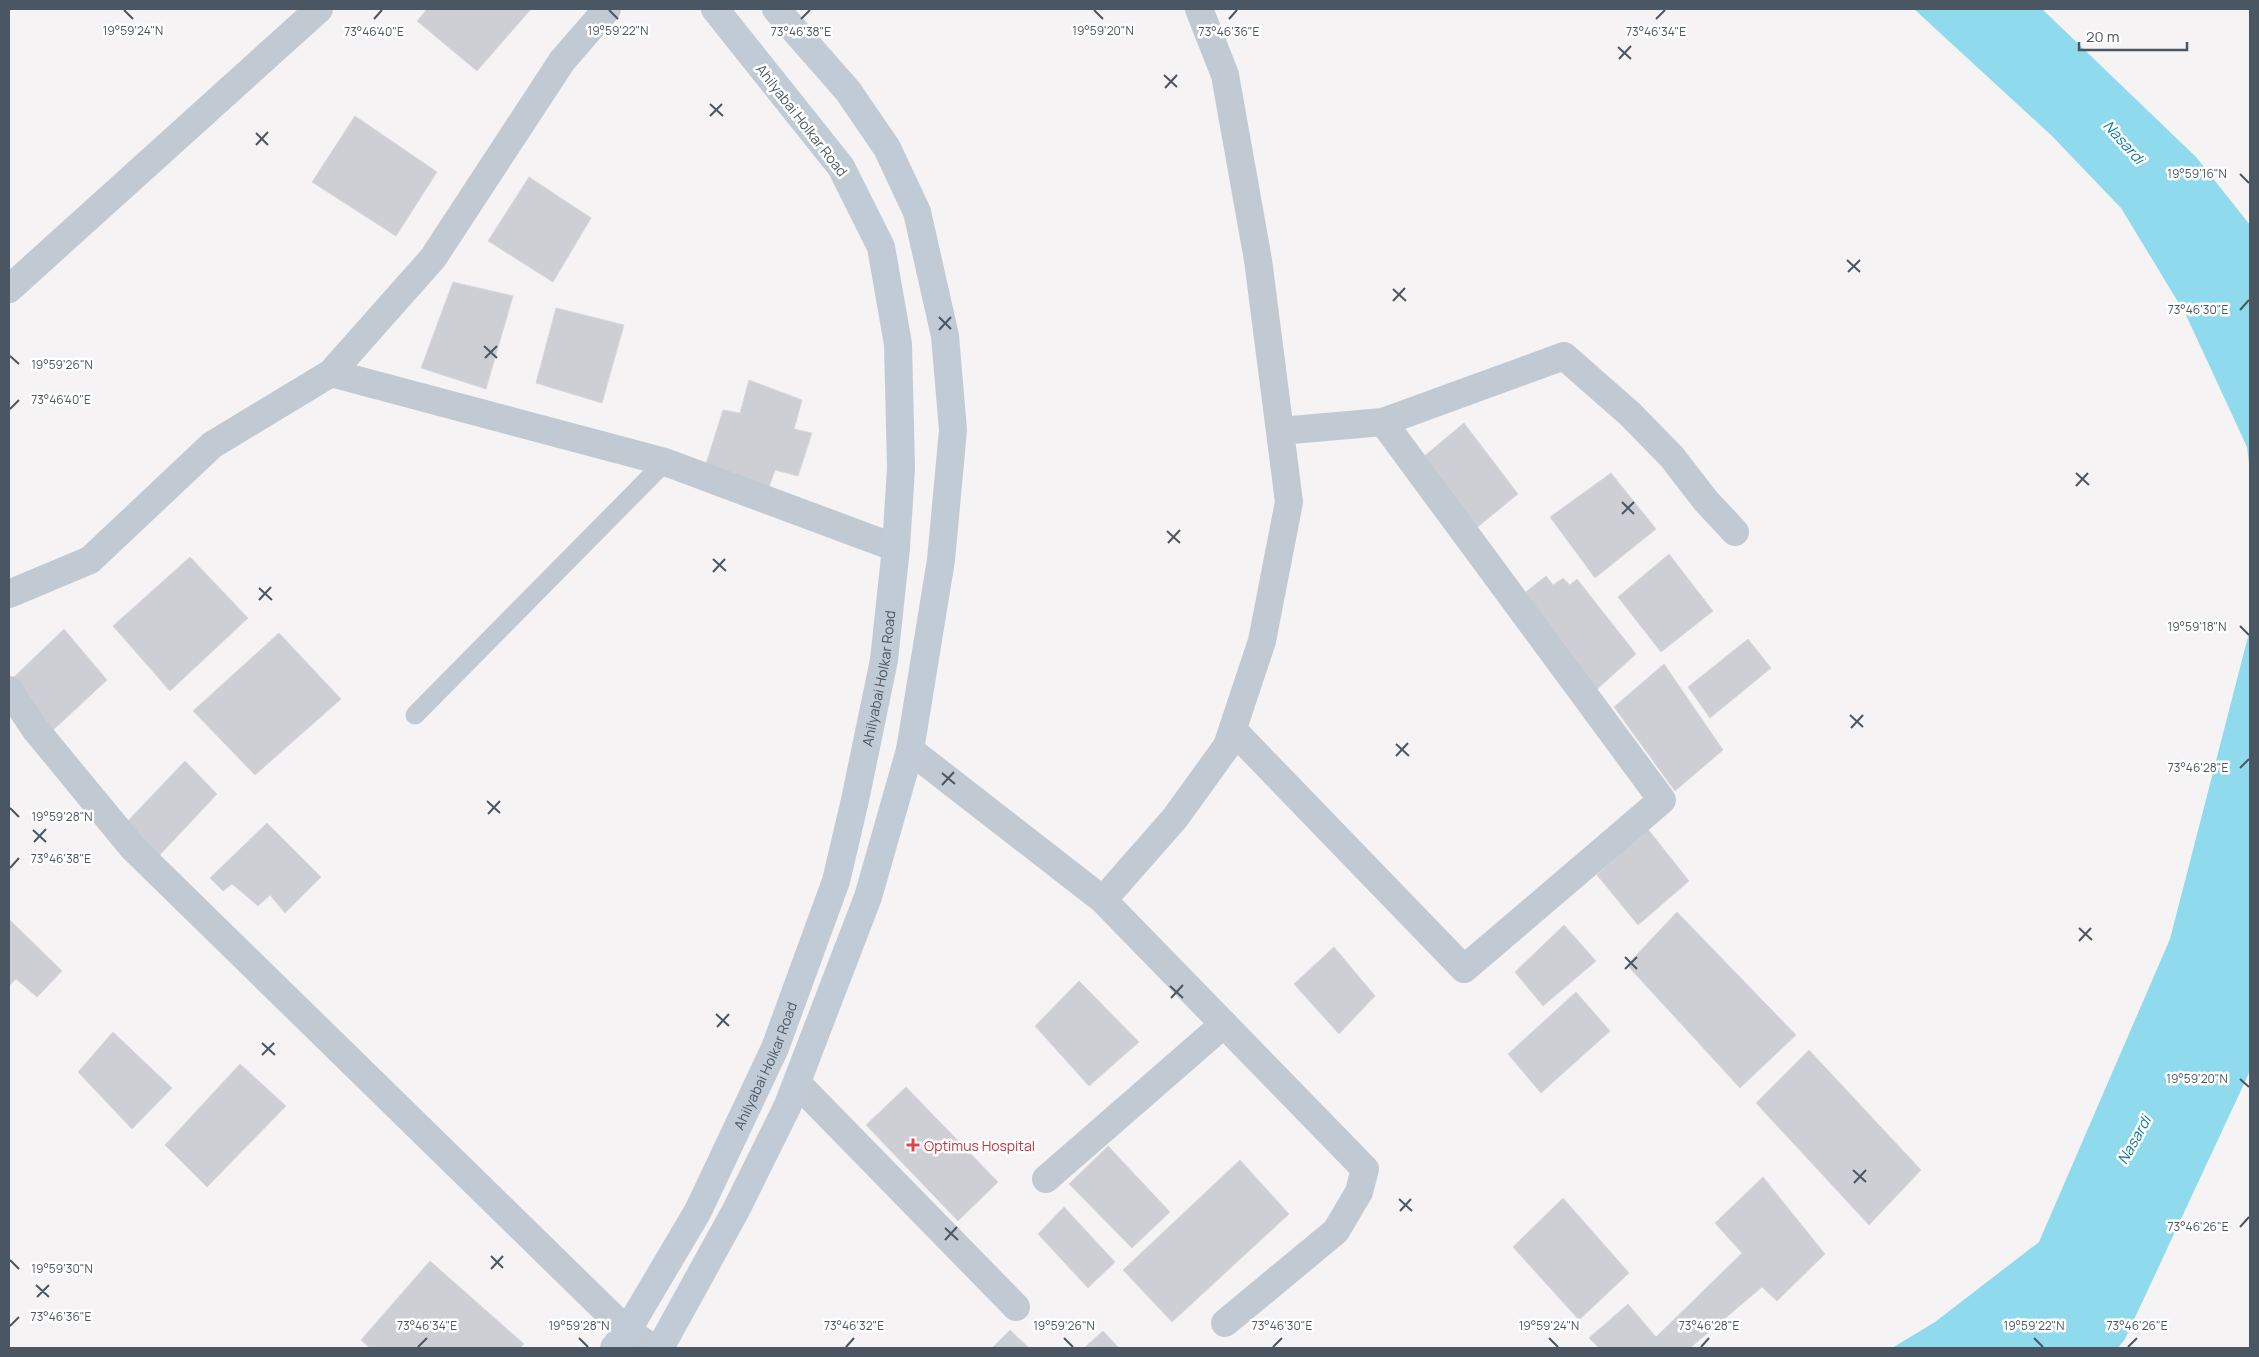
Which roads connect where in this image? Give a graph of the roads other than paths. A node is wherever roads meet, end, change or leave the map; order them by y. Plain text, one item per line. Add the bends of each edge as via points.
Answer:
1 (320, 9) edge
2 (608, 9) edge
3 (715, 9) edge
4 (776, 9) edge
5 (1199, 9) edge
6 (9, 290) edge
7 (331, 373) junction
8 (1383, 422) junction
9 (1280, 431) junction
10 (665, 462) junction
11 (1735, 532) dead end
12 (896, 548) junction
13 (9, 594) edge
14 (9, 690) edge
15 (415, 715) dead end
16 (1232, 730) junction
17 (910, 750) junction
18 (1103, 900) junction
19 (1224, 1024) junction
20 (797, 1083) junction
21 (1046, 1179) dead end
22 (1016, 1307) dead end
23 (1225, 1323) dead end
24 (621, 1340) edge
25 (653, 1348) edge
26 (660, 1348) edge

1 - 6 street
2 - 7 street via 562,61 433,258
3 - 12 main road, Ahilyabai Holkar Road via 841,167 881,247 898,344 901,468
4 - 17 main road via 848,92 887,148 917,212 945,336 953,430 941,560
5 - 9 street via 1225,75 1258,260
7 - 10 street
7 - 13 street via 212,445 90,560
8 - 9 street
8 - 11 street via 1564,356 1642,426
8 - 16 street via 1662,800 1464,969
9 - 16 street via 1289,502 1262,641
10 - 12 street
10 - 15 lane
12 - 24 main road, Ahilyabai Holkar Road via 884,660 836,881 775,1048 698,1211
14 - 24 street via 35,729 134,848
16 - 18 street via 1227,746 1175,818
17 - 18 street
17 - 20 main road via 868,897
18 - 19 street
19 - 21 street
19 - 23 street via 1365,1169 1359,1192 1336,1231
20 - 22 street
20 - 26 main road via 736,1210
24 - 25 street

